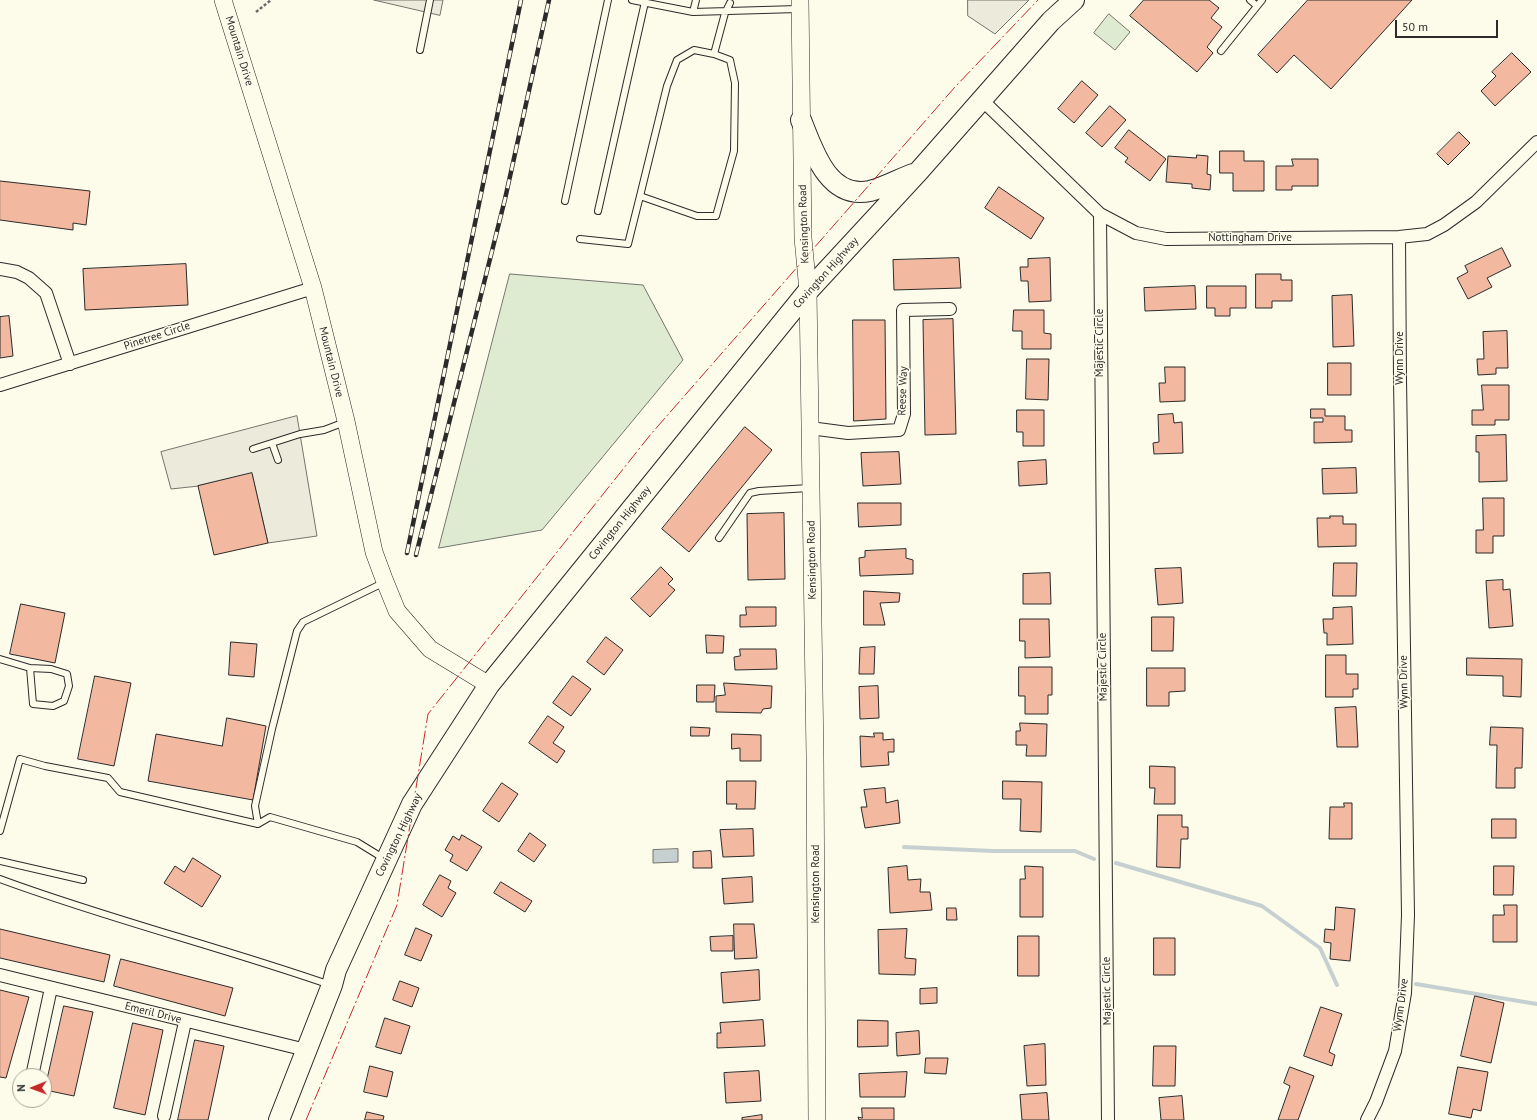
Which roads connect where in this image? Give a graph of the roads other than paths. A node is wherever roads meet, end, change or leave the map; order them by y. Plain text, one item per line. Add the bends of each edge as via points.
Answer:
1 (223, 0) edge
2 (430, 0) edge
3 (608, 0) edge
4 (632, 0) edge
5 (696, 0) edge
6 (1074, 0) edge
7 (1250, 0) edge
8 (1262, 0) edge
9 (645, 2) junction
10 (730, 4) dead end
11 (800, 4) edge
12 (1257, 6) junction
13 (693, 12) junction
14 (725, 12) junction
15 (420, 50) dead end
16 (1221, 51) dead end
17 (714, 54) junction
18 (981, 99) junction
19 (801, 120) junction
20 (1537, 142) edge
21 (918, 172) junction
22 (640, 196) junction
23 (565, 201) dead end
24 (598, 210) dead end
25 (1100, 214) junction
26 (1399, 237) junction
27 (580, 239) dead end
28 (0, 269) edge
29 (313, 288) junction
30 (808, 291) junction
31 (950, 309) dead end
32 (70, 364) junction
33 (0, 385) edge
34 (346, 421) junction
35 (810, 428) junction
36 (272, 443) junction
37 (252, 449) dead end
38 (278, 460) dead end
39 (811, 488) junction
40 (719, 538) dead end
41 (385, 582) junction
42 (0, 660) edge
43 (30, 668) junction
44 (489, 685) junction
45 (258, 824) junction
46 (0, 831) edge
47 (386, 860) junction
48 (0, 861) edge
49 (0, 879) edge
50 (83, 880) dead end
51 (0, 975) edge
52 (332, 985) junction
53 (51, 988) junction
54 (185, 1022) junction
55 (306, 1050) junction
56 (34, 1068) edge
57 (164, 1116) dead end
58 (279, 1120) edge
59 (817, 1120) edge
60 (1108, 1120) edge
61 (1367, 1120) edge

1 - 29 street, Mountain Drive
2 - 15 lane
3 - 23 lane
4 - 9 lane
5 - 13 lane
6 - 18 main road, Covington Highway
7 - 12 lane
8 - 12 lane
9 - 13 lane
9 - 24 lane
10 - 14 lane
11 - 14 lane
11 - 19 street, Kensington Road
12 - 16 lane
13 - 14 lane
14 - 17 lane
17 - 22 lane via 694,50 677,60 667,86
17 - 22 lane via 730,60 735,83 734,151 716,216 697,216
18 - 21 main road, Covington Highway
18 - 25 street, Nottingham Drive
19 - 21 main road via 812,149 826,174 842,188 856,192 871,191
19 - 30 street, Kensington Road via 803,238
20 - 26 street, Nottingham Drive via 1476,202 1444,225 1427,234
21 - 30 main road, Covington Highway
22 - 27 lane via 628,244
25 - 26 street, Nottingham Drive via 1136,233 1166,239
25 - 60 street, Majestic Circle
26 - 61 street, Wynn Drive via 1408,915 1405,993 1395,1050
28 - 32 street via 18,272 46,293
29 - 32 street, Pinetree Circle
29 - 34 street, Mountain Drive
30 - 35 street, Kensington Road
30 - 44 main road, Covington Highway
31 - 35 street, Reese Way via 903,310 904,414 899,430 848,433
32 - 33 street, Pinetree Circle
34 - 36 lane via 324,430
34 - 41 street, Mountain Drive via 374,552
35 - 39 street, Kensington Road
36 - 37 lane
36 - 38 lane
39 - 40 lane via 759,490 750,493
39 - 59 street, Kensington Road
41 - 44 street, Mountain Drive via 397,611 430,649
41 - 45 lane via 303,622 297,631 273,722 255,806
42 - 43 lane
43 - 43 lane via 34,704 53,706 64,701 69,686 67,674 51,669
44 - 47 main road, Covington Highway via 412,804
45 - 46 lane via 120,792 108,778 20,759
45 - 47 lane via 270,817 337,834 357,842
47 - 52 main road, Covington Highway via 336,970
48 - 50 lane
49 - 52 lane via 86,910 265,962
51 - 53 street, Emeril Drive
52 - 55 main road, Covington Highway
53 - 54 street, Emeril Drive
53 - 56 street
54 - 55 street, Emeril Drive
54 - 57 street
55 - 58 main road, Covington Highway

